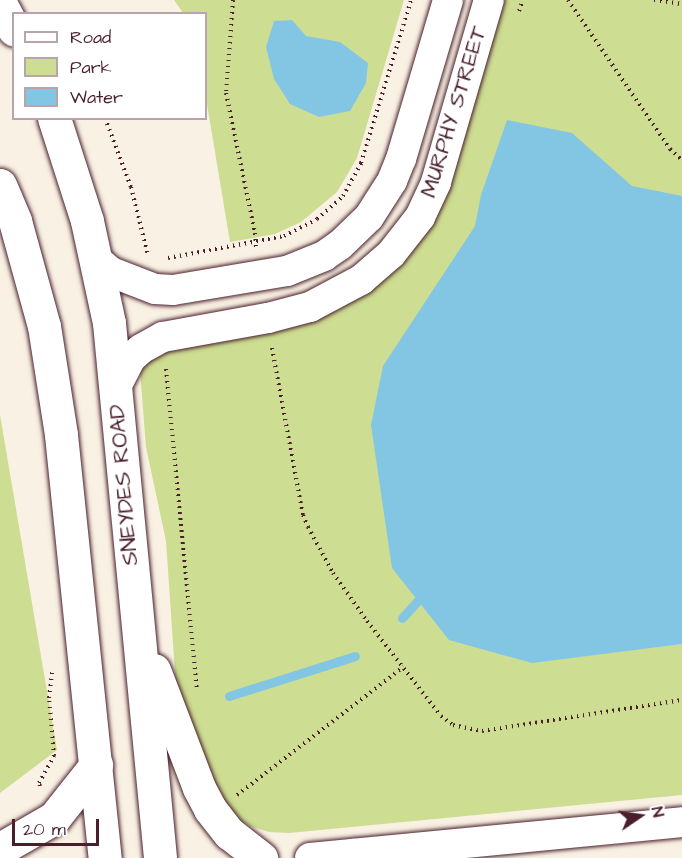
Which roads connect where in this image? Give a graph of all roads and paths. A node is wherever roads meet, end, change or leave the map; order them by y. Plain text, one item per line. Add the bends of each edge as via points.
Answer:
1 (233, 0) edge
2 (411, 0) edge
3 (448, 0) edge
4 (489, 0) edge
5 (568, 0) edge
6 (654, 0) edge
7 (0, 3) edge
8 (682, 4) edge
9 (12, 25) edge
10 (55, 120) edge
11 (106, 120) edge
12 (682, 160) edge
13 (0, 185) edge
14 (254, 243) junction
15 (97, 260) junction
16 (152, 275) junction
17 (163, 337) junction
18 (272, 349) dead end
19 (116, 387) junction
20 (135, 618) junction
21 (53, 662) dead end
22 (403, 668) junction
23 (198, 700) dead end
24 (682, 700) edge
25 (96, 765) junction
26 (230, 786) dead end
27 (41, 789) dead end
28 (682, 822) edge
29 (0, 849) edge
30 (350, 856) edge
31 (105, 858) edge
32 (160, 858) edge
33 (261, 858) edge
34 (309, 858) edge

1 - 14 path via 226,93 255,232
2 - 14 path via 372,132 343,196 317,219 285,236
3 - 16 street, MURPHY STREET via 400,159 382,199 355,232 324,256 287,271 221,284
4 - 17 street, MURPHY STREET via 436,182 420,217 391,254 362,280 310,307
5 - 12 path via 670,149
6 - 8 path
7 - 9 main road
10 - 15 main road, SNEYDES ROAD via 72,166
11 - 16 path via 130,187
13 - 25 main road via 15,221 44,326 61,435
14 - 16 path
15 - 16 street, MURPHY STREET via 111,272
15 - 19 main road, SNEYDES ROAD
17 - 19 street, MURPHY STREET via 131,358
17 - 23 path
18 - 22 path via 303,515 333,573
19 - 20 main road, SNEYDES ROAD
20 - 32 main road, SNEYDES ROAD
20 - 33 main road via 170,716 210,809 229,833
21 - 27 path via 49,698 55,749 39,783
22 - 24 path via 441,716 453,725 482,731
22 - 26 path via 235,796
25 - 29 main road via 54,818
25 - 31 main road
28 - 30 street
30 - 34 street

